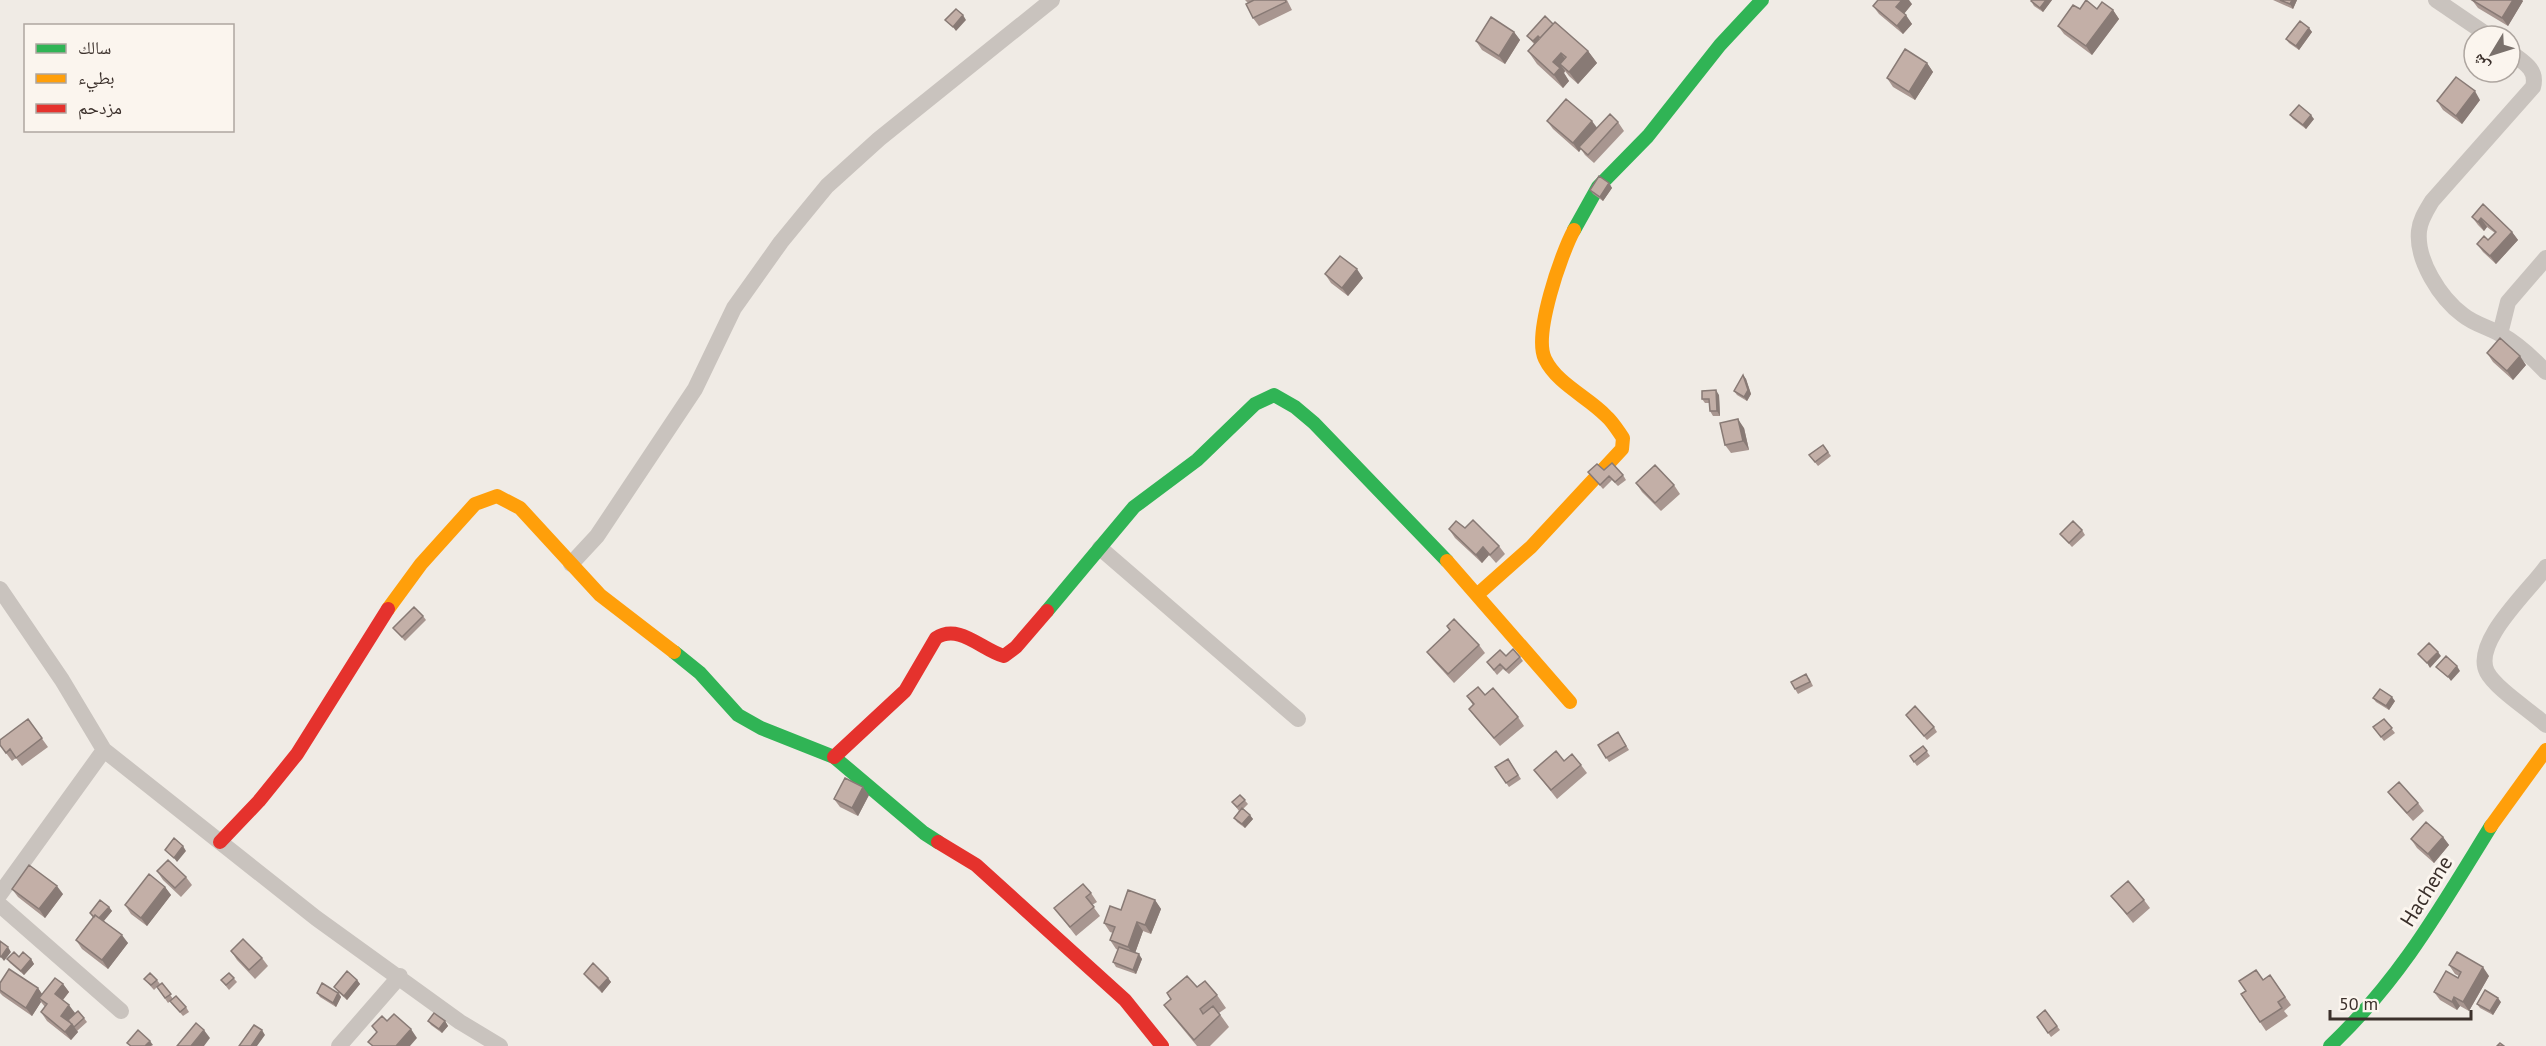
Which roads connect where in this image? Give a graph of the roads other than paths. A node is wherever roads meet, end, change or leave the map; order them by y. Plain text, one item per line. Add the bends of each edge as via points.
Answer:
1 (1052, 0) edge
2 (1762, 0) edge
3 (2436, 0) edge
4 (2471, 24) edge
5 (2522, 61) edge
6 (2546, 258) edge
7 (2500, 334) junction
8 (2546, 372) edge
9 (1100, 548) junction
10 (571, 564) junction
11 (2546, 567) edge
12 (0, 590) edge
13 (1478, 594) junction
14 (1570, 702) dead end
15 (1298, 718) dead end
16 (2546, 725) edge
17 (104, 750) junction
18 (2546, 750) edge
19 (834, 757) junction
20 (220, 842) junction
21 (0, 894) edge
22 (0, 905) edge
23 (400, 976) junction
24 (121, 1011) dead end
25 (339, 1046) edge
26 (500, 1046) edge
27 (1162, 1046) edge
28 (2330, 1046) edge

1 - 10 street via 879,139 827,186 734,308 695,389 597,536
2 - 13 street via 1720,45 1648,136 1598,187 1563,250 1542,328 1544,358 1558,376 1607,416 1623,438 1622,448 1531,547
3 - 4 street
5 - 7 street via 2535,74 2533,87 2432,201 2422,217 2419,232 2422,255 2441,293 2464,317
6 - 7 street via 2508,302
7 - 8 street via 2527,351
9 - 13 street via 1134,507 1197,460 1255,404 1274,395 1292,402
9 - 15 street
9 - 19 street via 1004,656 991,654 953,632 943,633 931,643 914,679 887,710
10 - 19 street via 600,595 700,673 738,715
10 - 20 street via 520,508 497,496 475,504 389,607 297,754
11 - 16 street via 2487,643 2483,659 2488,673
12 - 17 street
13 - 14 street
17 - 20 street
17 - 21 street
18 - 28 street, Hachene via 2496,818 2390,986
19 - 27 street via 924,833 976,865 1019,902 1125,1000
20 - 23 street via 316,918
22 - 24 street
23 - 25 street
23 - 26 street via 460,1022

